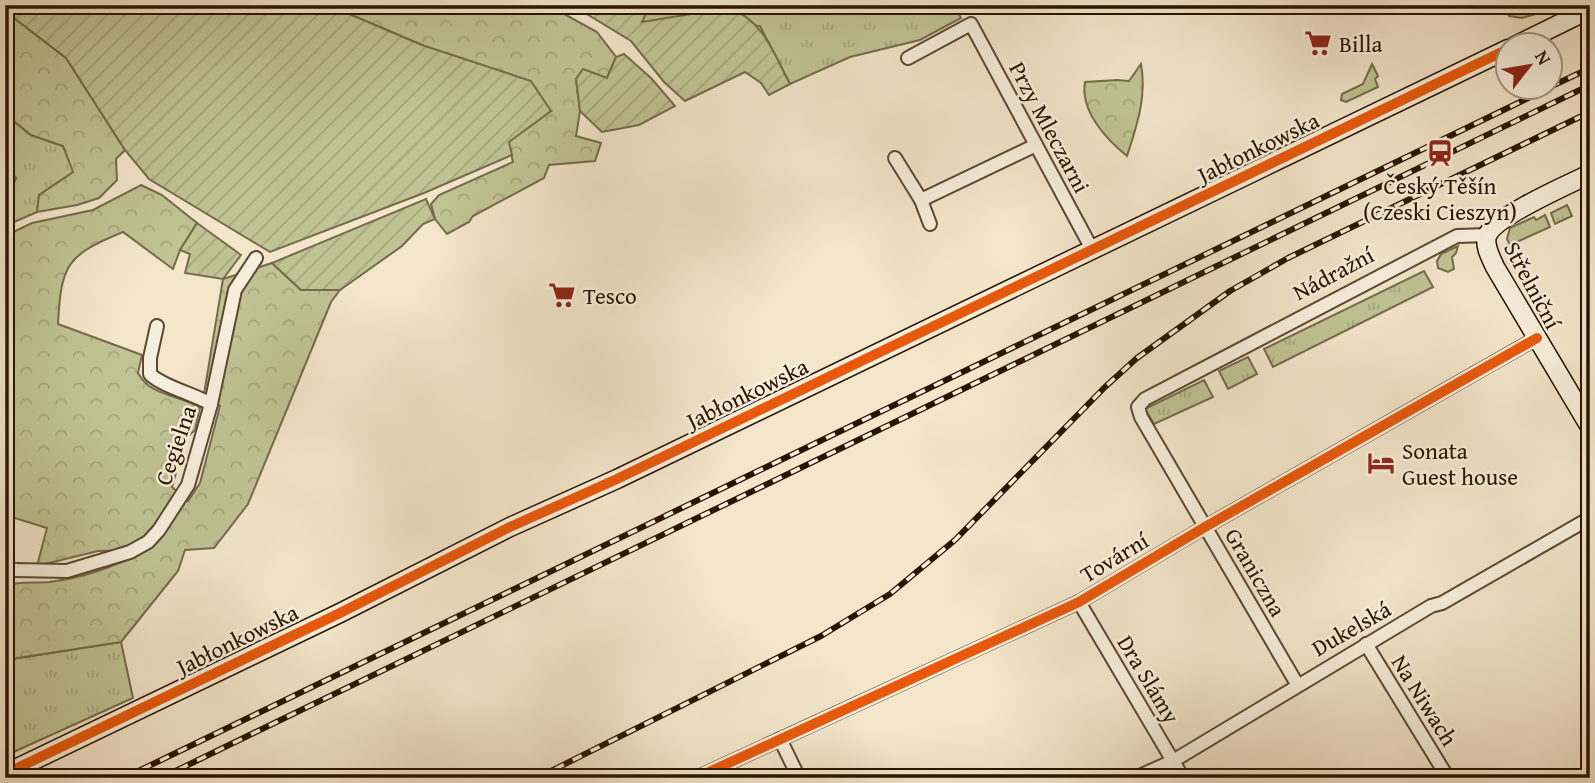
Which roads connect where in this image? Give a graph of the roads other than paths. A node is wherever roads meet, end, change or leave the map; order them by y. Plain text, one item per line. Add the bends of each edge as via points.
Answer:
1 (1590, 9) edge
2 (1543, 32) edge
3 (1494, 55) edge
4 (908, 58) dead end
5 (1036, 145) junction
6 (895, 158) dead end
7 (1590, 174) edge
8 (921, 200) junction
9 (930, 225) dead end
10 (1488, 235) junction
11 (1093, 251) junction
12 (256, 258) dead end
13 (158, 326) dead end
14 (1537, 338) junction
15 (211, 404) junction
16 (1138, 407) joint
17 (1590, 427) edge
18 (1590, 517) edge
19 (1205, 527) junction
20 (5, 568) edge
21 (1079, 602) junction
22 (1366, 644) junction
23 (1297, 684) junction
24 (780, 739) junction
25 (1173, 761) junction
26 (5, 774) edge
27 (696, 778) edge
28 (799, 778) edge
29 (1135, 778) edge
30 (1183, 778) edge
31 (1448, 778) edge

1 - 2 main road
3 - 11 main road, Jabłonkowska
4 - 5 street, Przy Mleczarni via 971,23
5 - 8 street
5 - 11 street, Przy Mleczarni
6 - 8 street
7 - 10 main road via 1515,212
8 - 9 street
10 - 14 main road, Střelniční via 1492,261
10 - 16 street, Nádražní via 1457,236
11 - 26 main road, Jabłonkowska via 510,527
12 - 15 street, Cegielna via 235,290
13 - 15 street via 150,373 156,380
14 - 17 main road, Střelniční
14 - 19 street, Tovární
15 - 20 street, Cegielna via 188,485 148,542 67,572
16 - 19 street, Graniczna
18 - 22 street, Dukelská
19 - 21 street, Tovární
19 - 23 street, Graniczna
21 - 24 street, Tovární
21 - 25 street, Dra Slámy
22 - 23 street, Dukelská
22 - 31 street, Na Niwach
23 - 25 street, Dukelská
24 - 27 street, Tovární
24 - 28 street
25 - 29 street, Dukelská
25 - 30 street, Dra Slámy

